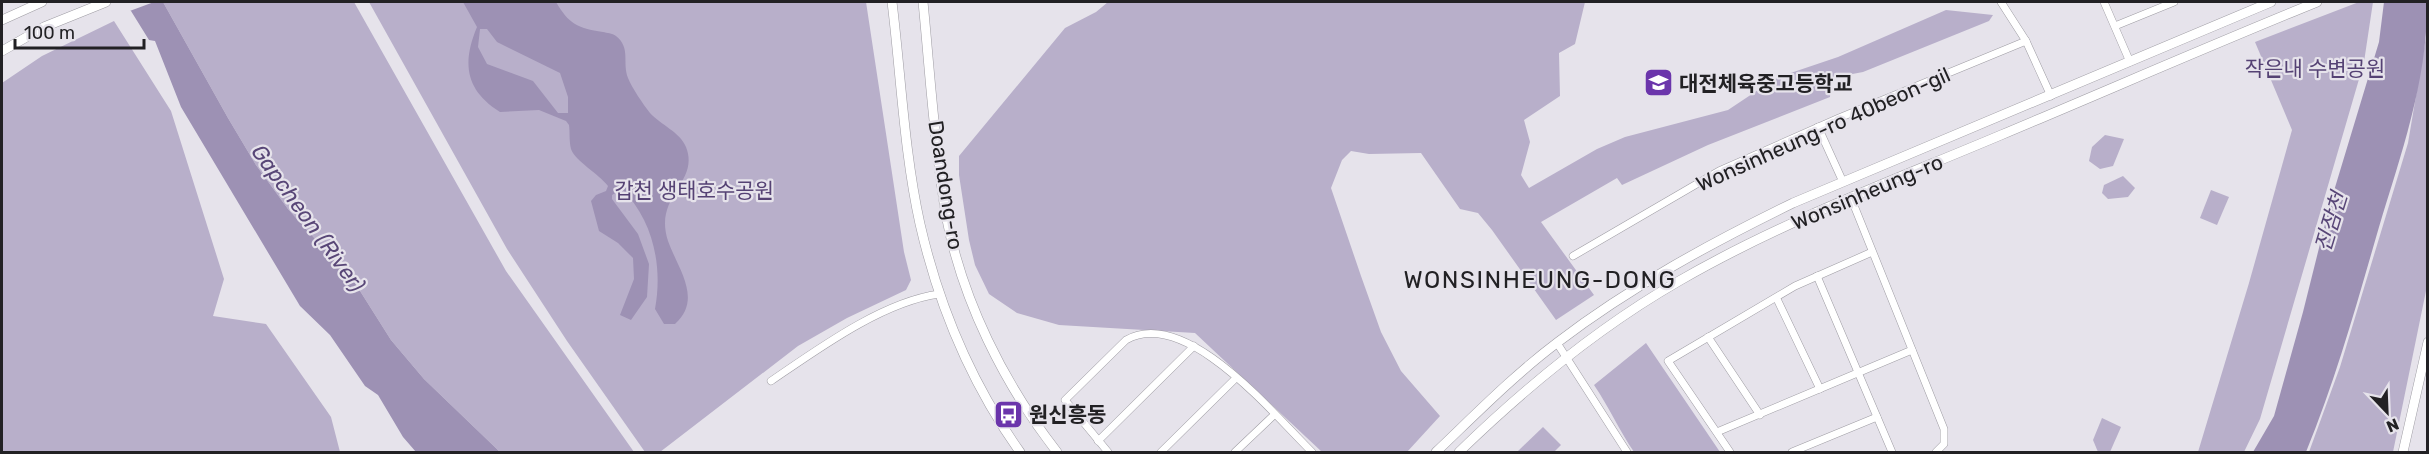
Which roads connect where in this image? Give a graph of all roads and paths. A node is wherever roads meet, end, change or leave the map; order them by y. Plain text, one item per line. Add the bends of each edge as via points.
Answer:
1 (42, 2) edge
2 (106, 2) edge
3 (892, 2) edge
4 (923, 2) edge
5 (2001, 2) edge
6 (2104, 2) edge
7 (2174, 2) edge
8 (2271, 2) edge
9 (2317, 2) edge
10 (2160, 4) edge
11 (2259, 4) edge
12 (2, 20) edge
13 (2267, 22) junction
14 (2115, 26) junction
15 (2026, 41) junction
16 (2, 51) edge
17 (2130, 62) junction
18 (2051, 96) junction
19 (1818, 127) junction
20 (1843, 182) junction
21 (1851, 198) junction
22 (1872, 252) junction
23 (1573, 256) dead end
24 (1817, 276) junction
25 (939, 294) junction
26 (1777, 299) junction
27 (1708, 337) junction
28 (2427, 342) edge
29 (1557, 343) junction
30 (1194, 346) junction
31 (1912, 350) junction
32 (1566, 357) junction
33 (1858, 373) junction
34 (1236, 378) junction
35 (771, 381) dead end
36 (1820, 389) junction
37 (1274, 415) junction
38 (1760, 415) junction
39 (1877, 417) junction
40 (1717, 432) junction
41 (1098, 441) junction
42 (1309, 452) edge
43 (1020, 453) edge
44 (1057, 453) edge
45 (1108, 453) edge
46 (1161, 453) edge
47 (1235, 453) edge
48 (1436, 453) edge
49 (1459, 453) edge
50 (1627, 453) edge
51 (1730, 453) edge
52 (1792, 453) edge
53 (1892, 453) edge
54 (1936, 453) edge
55 (2403, 453) edge

1 - 12 street
2 - 16 street via 44,27
3 - 25 street via 920,222
4 - 44 street, Doandong-ro via 939,162 959,265 992,347 1035,423
5 - 15 street
6 - 14 street
7 - 10 street
8 - 11 street, Wonsinheung-ro
9 - 13 street, Wonsinheung-ro
10 - 14 street
11 - 13 street
11 - 17 street, Wonsinheung-ro
13 - 21 street, Wonsinheung-ro
14 - 17 street
15 - 18 street
15 - 19 street, Wonsinheung-ro 40beon-gil
17 - 18 street, Wonsinheung-ro
18 - 20 street, Wonsinheung-ro
19 - 20 street
19 - 23 street, Wonsinheung-ro 40beon-gil via 1719,171
20 - 29 street, Wonsinheung-ro via 1677,263
21 - 22 street
21 - 32 street, Wonsinheung-ro via 1760,238 1678,282
22 - 24 street
22 - 31 street
24 - 26 street
24 - 33 street
25 - 35 street via 912,300 869,321
25 - 43 street via 984,396
26 - 27 street
26 - 36 street
27 - 38 street
27 - 40 street via 1668,361
28 - 55 street
29 - 32 street
29 - 48 street, Wonsinheung-ro
30 - 34 street
30 - 41 street
30 - 41 street via 1177,338 1137,333 1065,400
31 - 33 street
31 - 54 street via 1944,429 1944,444
32 - 49 street, Wonsinheung-ro via 1509,404
32 - 50 street
33 - 36 street
33 - 39 street
34 - 37 street
34 - 46 street
36 - 38 street
37 - 42 street
37 - 47 street
38 - 40 street
39 - 52 street
39 - 53 street
40 - 51 street
41 - 45 street

